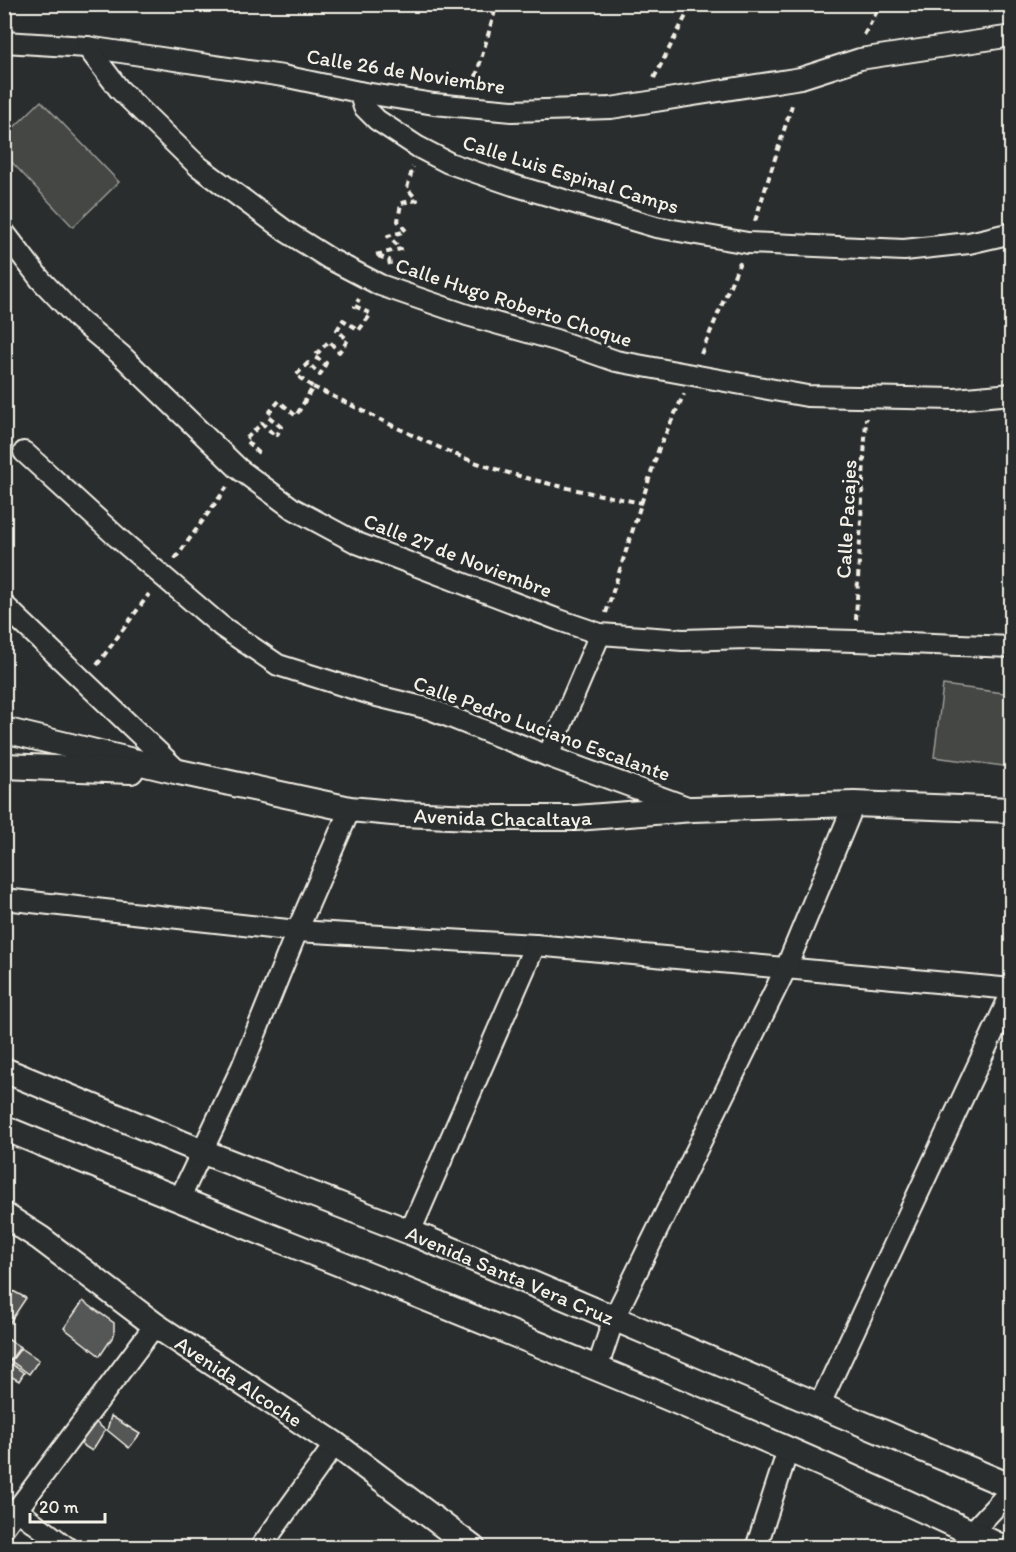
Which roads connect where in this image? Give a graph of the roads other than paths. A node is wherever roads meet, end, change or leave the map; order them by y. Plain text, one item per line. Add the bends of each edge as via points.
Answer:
1 (1008, 37) edge
2 (4, 42) edge
3 (87, 47) junction
4 (359, 92) junction
5 (4, 232) edge
6 (1011, 233) edge
7 (1011, 394) edge
8 (24, 452) dead end
9 (4, 605) edge
10 (600, 634) junction
11 (1007, 647) edge
12 (4, 730) edge
13 (548, 756) junction
14 (4, 766) edge
15 (179, 772) junction
16 (854, 804) junction
17 (350, 809) junction
18 (693, 809) junction
19 (1011, 810) edge
20 (4, 899) edge
21 (297, 931) junction
22 (535, 945) junction
23 (786, 968) junction
24 (1011, 990) edge
25 (4, 1070) edge
26 (4, 1128) edge
27 (201, 1151) junction
28 (179, 1200) junction
29 (4, 1215) edge
30 (410, 1232) junction
31 (614, 1318) junction
32 (155, 1325) junction
33 (597, 1369) junction
34 (819, 1406) junction
35 (335, 1444) junction
36 (788, 1450) junction
37 (1011, 1488) edge
38 (17, 1510) junction
39 (4, 1527) edge
40 (970, 1540) edge
41 (68, 1548) edge
42 (260, 1548) edge
43 (473, 1548) edge
44 (756, 1548) edge
45 (1004, 1548) edge

1 - 4 street, Calle 26 de Noviembre via 860,59 801,78 611,108 512,111
2 - 3 street, Calle 26 de Noviembre
3 - 4 street, Calle 26 de Noviembre via 282,76
3 - 7 street, Calle Hugo Roberto Choque via 119,89 198,166 287,232 370,279 466,315 616,361 807,396 955,399
4 - 6 street, Calle Luis Espinal Camps via 364,107 377,120 450,163 656,227 748,243 904,250 969,243
5 - 10 street, Calle 27 de Noviembre via 40,279 79,320 234,464 292,508 357,543
8 - 13 street, Calle Pedro Luciano Escalante via 221,626 279,665 430,709
9 - 15 street
10 - 11 street, Calle 27 de Noviembre via 683,640 747,638
10 - 13 street
12 - 15 street, Avenida Chacaltaya
13 - 18 street, Calle Pedro Luciano Escalante
14 - 15 street
15 - 17 street, Avenida Chacaltaya
16 - 18 street, Avenida Chacaltaya
16 - 19 street, Avenida Chacaltaya
16 - 23 street
17 - 18 street, Avenida Chacaltaya via 576,818
17 - 21 street
20 - 21 street
21 - 22 street
21 - 27 street via 242,1067
22 - 23 street
22 - 30 street
23 - 24 street
23 - 31 street
24 - 34 street
25 - 27 street, Avenida Santa Vera Cruz
26 - 28 street
27 - 28 street
27 - 30 street, Avenida Santa Vera Cruz
28 - 33 street
29 - 32 street, Avenida Alcoche
30 - 31 street, Avenida Santa Vera Cruz
31 - 33 street
31 - 34 street, Avenida Santa Vera Cruz
32 - 35 street, Avenida Alcoche
32 - 38 street
33 - 36 street
34 - 37 street, Avenida Santa Vera Cruz
35 - 42 street
35 - 43 street, Avenida Alcoche
36 - 40 street
36 - 44 street
37 - 40 street
38 - 39 street
38 - 41 street
40 - 45 street

